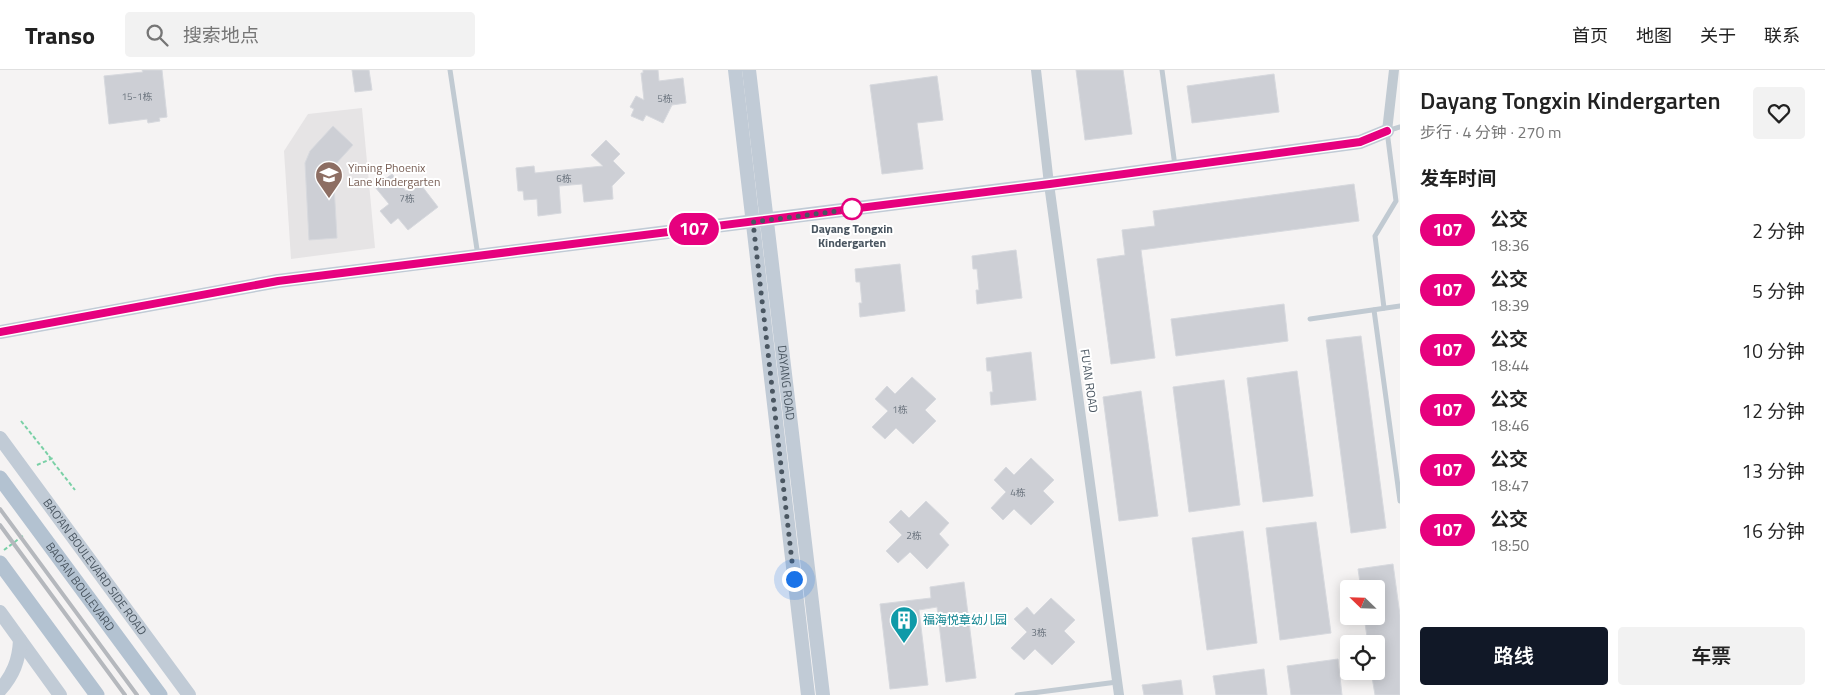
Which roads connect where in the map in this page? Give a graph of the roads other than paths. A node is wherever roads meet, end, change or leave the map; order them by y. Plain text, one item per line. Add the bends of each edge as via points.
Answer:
1 (450, 70) edge
2 (735, 70) edge
3 (749, 70) edge
4 (1036, 70) edge
5 (1162, 70) edge
6 (1394, 70) edge
7 (1394, 129) edge
8 (1175, 167) junction
9 (1050, 184) junction
10 (1398, 203) edge
11 (767, 220) junction
12 (753, 222) junction
13 (478, 256) junction
14 (1400, 306) edge
15 (1384, 308) junction
16 (1374, 310) junction
17 (1310, 319) dead end
18 (0, 332) edge
19 (0, 438) edge
20 (0, 478) edge
21 (1400, 501) edge
22 (1, 557) edge
23 (0, 612) edge
24 (20, 640) junction
25 (1117, 682) junction
26 (0, 690) edge
27 (60, 695) edge
28 (97, 695) edge
29 (160, 695) edge
30 (189, 695) edge
31 (808, 695) edge
32 (823, 695) edge
33 (1017, 695) edge
34 (1119, 695) edge

1 - 13 lane
2 - 12 street, DAYANG ROAD
3 - 11 street, DAYANG ROAD
4 - 9 street, FU'AN ROAD
5 - 8 lane
6 - 7 street
7 - 8 street via 1360,142
7 - 10 lane
8 - 9 street
9 - 11 street
9 - 25 street, FU'AN ROAD
10 - 15 lane via 1375,236
11 - 12 street
11 - 32 street, DAYANG ROAD
12 - 13 street
12 - 31 street, DAYANG ROAD
13 - 18 street via 278,281
14 - 15 lane
15 - 16 lane
16 - 17 lane
16 - 21 lane
19 - 30 street, BAO'AN BOULEVARD SIDE ROAD
20 - 29 main road, BAO'AN BOULEVARD
22 - 28 main road
23 - 24 street
24 - 26 street via 16,667
24 - 27 street
25 - 33 lane
25 - 34 street, FU'AN ROAD

